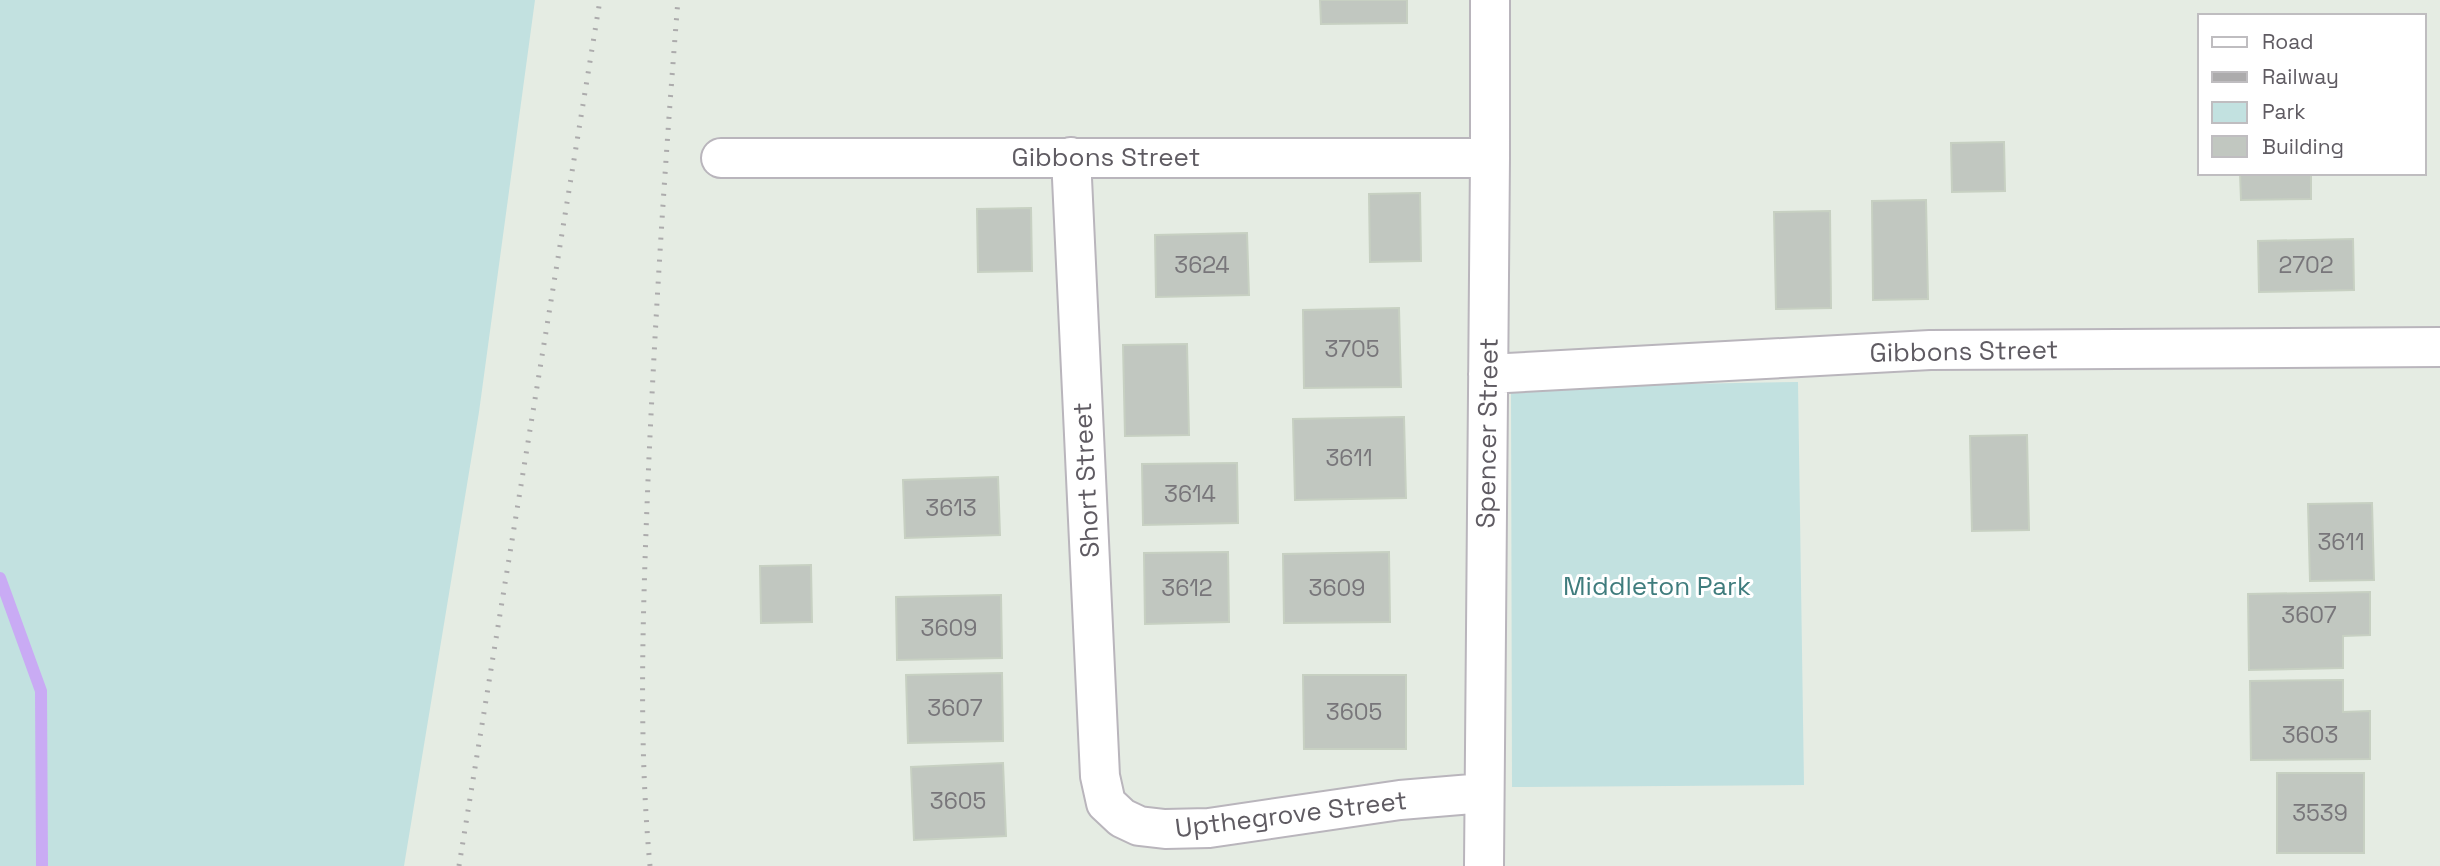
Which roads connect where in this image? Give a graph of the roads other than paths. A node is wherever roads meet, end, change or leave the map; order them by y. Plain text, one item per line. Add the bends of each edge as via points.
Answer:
1 (1490, 0) edge
2 (1071, 157) junction
3 (721, 158) dead end
4 (1490, 158) junction
5 (2440, 346) edge
6 (1488, 374) junction
7 (1484, 793) junction
8 (1106, 803) joint
9 (1484, 866) edge

1 - 4 street, Spencer Street
2 - 3 street, Gibbons Street
2 - 4 street, Gibbons Street
2 - 8 street, Short Street via 1100,776
4 - 6 street, Spencer Street
5 - 6 street, Gibbons Street via 1930,350
6 - 7 street, Spencer Street
7 - 8 street, Upthegrove Street via 1165,829 1139,826
7 - 9 street, Spencer Street

